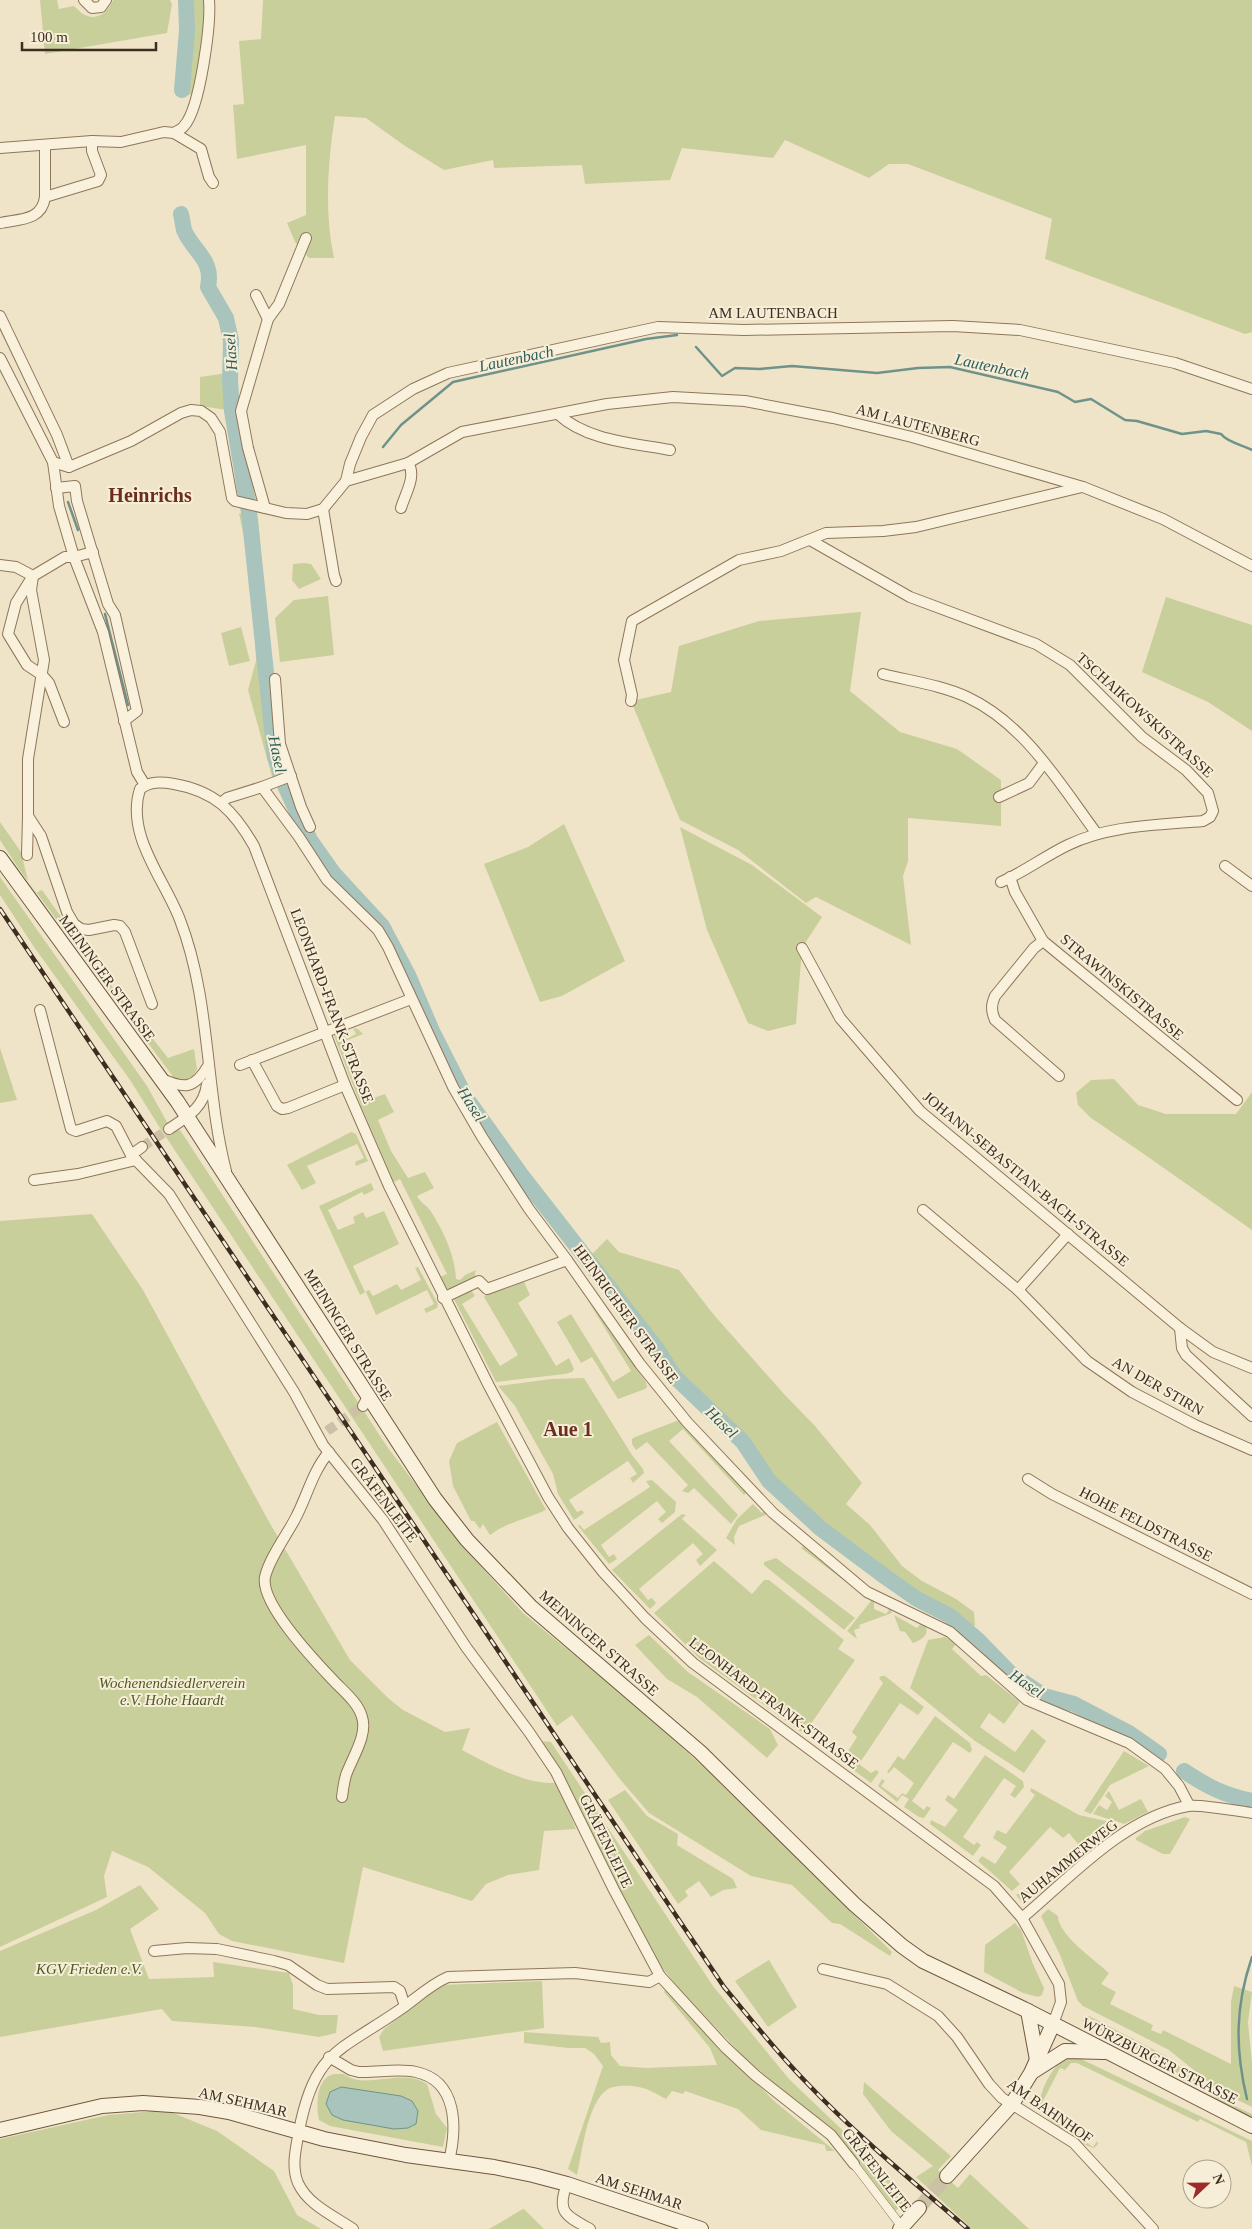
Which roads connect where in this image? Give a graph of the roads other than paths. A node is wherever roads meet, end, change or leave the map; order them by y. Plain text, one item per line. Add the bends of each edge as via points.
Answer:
1 (84, 0) edge
2 (106, 0) edge
3 (209, 0) edge
4 (215, 0) edge
5 (210, 19) junction
6 (174, 133) junction
7 (92, 140) junction
8 (45, 145) junction
9 (0, 148) edge
10 (213, 183) dead end
11 (45, 197) junction
12 (0, 223) edge
13 (306, 238) dead end
14 (256, 295) dead end
15 (0, 316) edge
16 (268, 319) junction
17 (0, 358) edge
18 (1252, 389) edge
19 (558, 414) junction
20 (670, 450) dead end
21 (52, 462) junction
22 (408, 463) junction
23 (69, 466) junction
24 (346, 481) junction
25 (1083, 487) junction
26 (56, 488) junction
27 (262, 508) junction
28 (401, 508) dead end
29 (323, 509) junction
30 (810, 540) junction
31 (93, 552) junction
32 (74, 557) junction
33 (0, 566) edge
34 (1252, 566) edge
35 (33, 576) junction
36 (336, 581) dead end
37 (108, 604) junction
38 (96, 609) junction
39 (117, 659) junction
40 (882, 674) dead end
41 (42, 675) junction
42 (274, 679) dead end
43 (631, 701) dead end
44 (124, 720) junction
45 (64, 722) dead end
46 (1044, 763) junction
47 (291, 776) junction
48 (144, 785) junction
49 (262, 787) junction
50 (999, 797) dead end
51 (221, 803) junction
52 (28, 816) junction
53 (310, 827) dead end
54 (1097, 834) junction
55 (27, 855) dead end
56 (0, 858) edge
57 (1226, 866) dead end
58 (1006, 879) joint
59 (1252, 886) edge
60 (1043, 941) junction
61 (802, 948) dead end
62 (411, 999) junction
63 (152, 1004) dead end
64 (40, 1010) dead end
65 (325, 1032) junction
66 (252, 1060) junction
67 (240, 1065) dead end
68 (208, 1071) junction
69 (1059, 1076) dead end
70 (160, 1078) junction
71 (345, 1085) junction
72 (1237, 1100) dead end
73 (187, 1117) junction
74 (168, 1129) tunnel mouth
75 (142, 1147) tunnel mouth
76 (134, 1157) junction
77 (34, 1180) dead end
78 (229, 1182) junction
79 (923, 1210) dead end
80 (1068, 1234) junction
81 (567, 1260) junction
82 (1018, 1290) junction
83 (443, 1298) junction
84 (1180, 1328) junction
85 (1252, 1368) edge
86 (1252, 1416) edge
87 (1252, 1450) edge
88 (329, 1452) junction
89 (1028, 1479) dead end
90 (1252, 1594) edge
91 (342, 1797) dead end
92 (1189, 1805) junction
93 (1252, 1813) edge
94 (1022, 1918) junction
95 (154, 1951) dead end
96 (824, 1969) dead end
97 (660, 1976) junction
98 (405, 2006) junction
99 (1028, 2011) junction
100 (1053, 2024) junction
101 (1110, 2053) junction
102 (329, 2057) junction
103 (1034, 2066) junction
104 (1012, 2104) junction
105 (1252, 2126) edge
106 (0, 2130) edge
107 (299, 2132) junction
108 (449, 2161) junction
109 (854, 2164) joint
110 (947, 2176) tunnel mouth
111 (567, 2184) junction
112 (919, 2208) tunnel mouth
113 (901, 2228) edge
114 (353, 2229) edge
115 (590, 2229) edge
116 (702, 2229) edge
117 (1153, 2229) edge

1 - 2 street via 92,8 101,6
3 - 5 street
4 - 5 street
5 - 6 street via 198,92 185,126
6 - 7 street via 164,132 121,142
6 - 10 street via 200,149
7 - 8 street
7 - 11 street via 92,151 101,175 98,181
8 - 9 street
8 - 11 street
11 - 12 street via 43,208 37,215
13 - 16 street via 279,304
14 - 16 street
15 - 23 street
16 - 27 street via 241,411
17 - 21 street
18 - 24 street, AM LAUTENBACH via 1174,363 1020,330 952,326 744,330 658,327 448,373 413,388 373,415 361,437
19 - 20 street via 567,422 601,437
19 - 22 street, AM LAUTENBERG via 462,432
19 - 25 street, AM LAUTENBERG via 607,404 672,397 746,401 912,437
21 - 23 street
21 - 26 street
22 - 24 street, AM LAUTENBERG
22 - 28 street via 412,479
23 - 27 street via 131,442 181,413 201,411 211,418 220,432 230,494 235,501
24 - 29 street
25 - 30 street via 916,527 826,533
25 - 34 street, AM LAUTENBERG via 1163,519
26 - 31 street via 75,486
26 - 32 street
27 - 29 street via 307,514
29 - 36 street
30 - 43 street via 781,551 739,560 632,621 624,660
30 - 54 street, TSCHAIKOWSKISTRASSE via 910,597 1036,644 1070,665 1142,737 1186,770 1208,793 1213,811 1204,821
31 - 32 street
31 - 37 street
32 - 35 street via 65,557
32 - 38 street
33 - 35 street via 16,567
35 - 41 street via 31,590 44,660
35 - 41 street via 16,603 8,634 27,665
37 - 38 street
37 - 39 street via 115,615
38 - 39 street
39 - 44 street
39 - 44 street via 137,711
40 - 46 street via 967,697 998,715
41 - 45 street
41 - 52 street via 28,759
42 - 47 street via 280,744
44 - 48 street via 137,772
46 - 50 street via 1030,782
46 - 54 street
47 - 49 street
47 - 53 street
48 - 51 street, LEONHARD-FRANK-STRASSE via 159,782 194,788
48 - 68 street, MEININGER STRASSE via 137,797 140,831 181,922 189,948 203,1017
49 - 51 street
49 - 62 street, HEINRICHSER STRASSE via 327,880 378,930
51 - 65 street, LEONHARD-FRANK-STRASSE via 241,824 257,851
52 - 55 street
52 - 63 street via 41,836 74,924 89,930 120,926
54 - 58 street, TSCHAIKOWSKISTRASSE via 1069,844
56 - 70 main road, MEININGER STRASSE
57 - 59 street
58 - 60 street, STRAWINSKISTRASSE
60 - 69 street via 995,996 991,1004 992,1013 995,1020
60 - 72 street, STRAWINSKISTRASSE
61 - 80 street, JOHANN-SEBASTIAN-BACH-STRASSE via 840,1018 920,1111
62 - 65 street
62 - 81 street, HEINRICHSER STRASSE via 453,1087 482,1136 529,1210
64 - 76 street, GRÄFENLEITE via 71,1129 76,1132 112,1122
65 - 66 street
65 - 71 street, LEONHARD-FRANK-STRASSE
66 - 67 street
66 - 71 street via 282,1109
68 - 70 street via 187,1086
68 - 73 street, MEININGER STRASSE via 204,1099
68 - 78 street, MEININGER STRASSE via 216,1128
70 - 73 main road, MEININGER STRASSE
71 - 83 street, LEONHARD-FRANK-STRASSE
73 - 74 street
73 - 78 main road, MEININGER STRASSE
75 - 76 street
76 - 77 street via 78,1174
76 - 88 street, GRÄFENLEITE via 169,1194 188,1222 323,1434
78 - 99 main road, MEININGER STRASSE via 365,1402 467,1540 531,1607 700,1752 854,1904 902,1946 923,1961
79 - 82 street, AN DER STIRN
80 - 82 street
80 - 84 street, JOHANN-SEBASTIAN-BACH-STRASSE
81 - 83 street via 487,1289 479,1281
81 - 92 street, HEINRICHSER STRASSE via 640,1364 687,1422 772,1513 868,1592 950,1632 1027,1700 1129,1744 1160,1764 1179,1786
82 - 87 street, AN DER STIRN via 1087,1361 1132,1392
83 - 94 street, LEONHARD-FRANK-STRASSE via 553,1505 585,1550 645,1618 729,1692 976,1871
84 - 85 street, JOHANN-SEBASTIAN-BACH-STRASSE via 1213,1352
84 - 86 street, AN DER STIRN via 1186,1355
88 - 91 street via 314,1475 268,1570 265,1584 290,1631 363,1718 363,1731
88 - 97 street, GRÄFENLEITE via 383,1520 466,1647 556,1772 609,1882
89 - 90 street, HOHE FELDSTRASSE
92 - 93 street
92 - 94 street, AUHAMMERWEG via 1162,1813 1125,1832
94 - 100 street, LEONHARD-FRANK-STRASSE via 1059,1984 1060,2002
95 - 98 street via 217,1949 288,1964 327,1989 396,1987
96 - 104 street, AM BAHNHOF via 887,1984 932,2012 956,2037 989,2084
97 - 98 street via 649,1982 575,1973 448,1977 436,1982
97 - 109 street, GRÄFENLEITE via 725,2047 755,2075 831,2134
98 - 102 street
99 - 100 main road, MEININGER STRASSE
99 - 103 main road
100 - 101 main road, WÜRZBURGER STRASSE
100 - 103 main road
101 - 103 main road via 1064,2051
101 - 105 main road, WÜRZBURGER STRASSE
102 - 107 street via 310,2090
102 - 108 street via 358,2072 417,2072 437,2082 449,2097 452,2107 454,2135
103 - 104 main road
104 - 110 main road
104 - 117 street, AM BAHNHOF via 1074,2143
106 - 107 main road, AM SEHMAR via 90,2107 143,2103 229,2112
107 - 108 main road, AM SEHMAR
107 - 114 street via 294,2172 299,2185 309,2199
108 - 111 main road, AM SEHMAR via 494,2166
109 - 113 street, GRÄFENLEITE
111 - 115 street via 562,2198 563,2210 571,2219
111 - 116 main road, AM SEHMAR
112 - 113 main road

